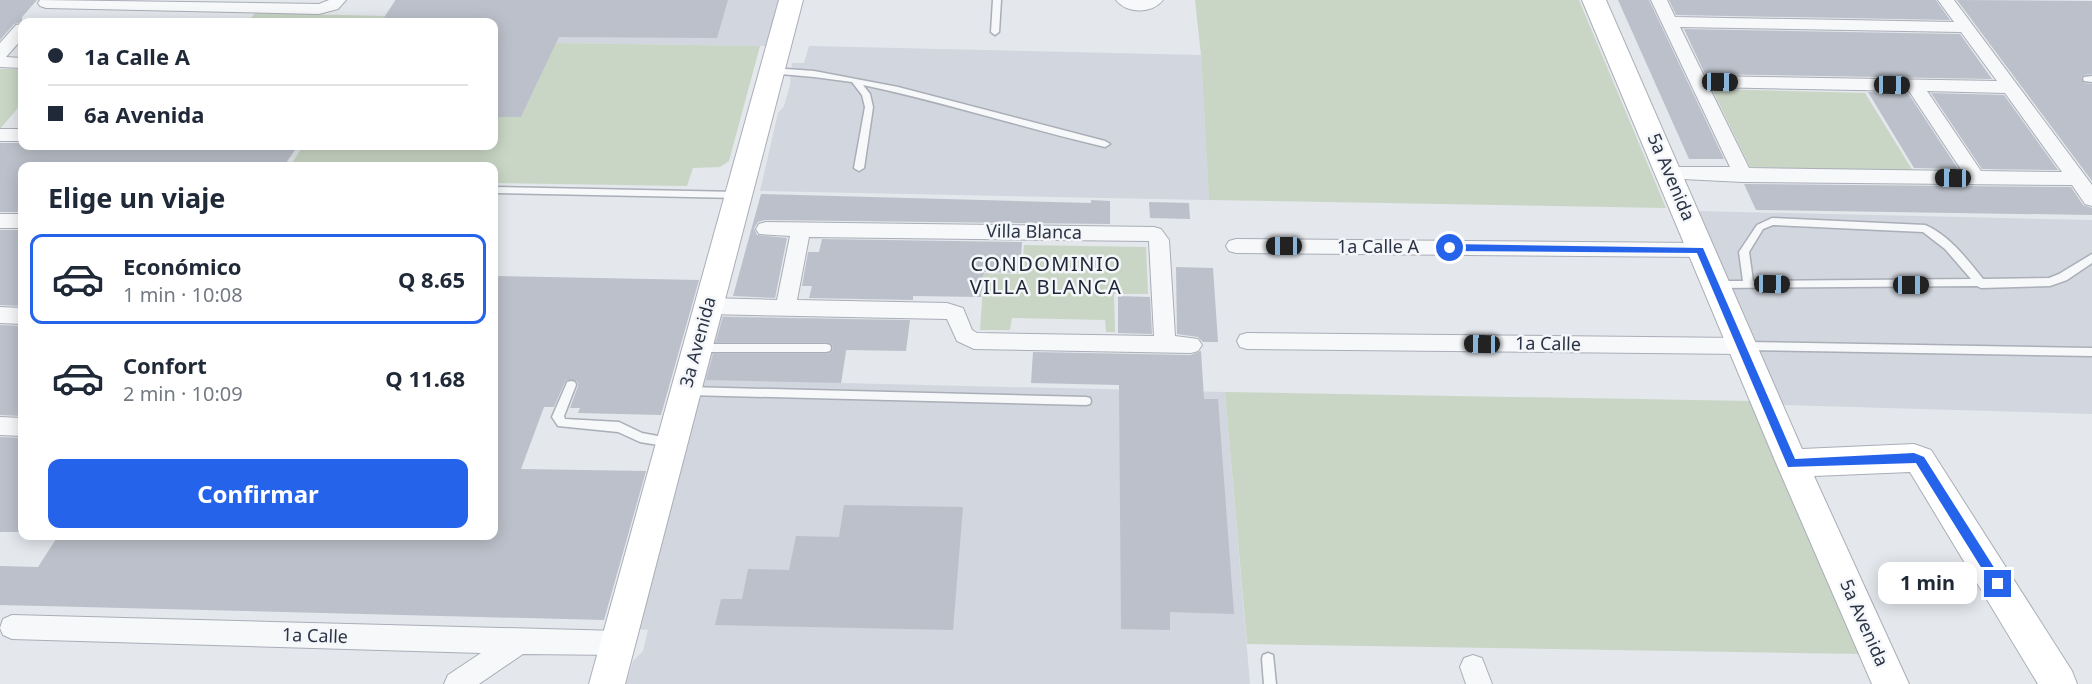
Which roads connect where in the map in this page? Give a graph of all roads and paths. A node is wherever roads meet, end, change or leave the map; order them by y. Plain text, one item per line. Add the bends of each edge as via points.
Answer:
1 (791, 0) edge
2 (997, 0) edge
3 (1124, 0) edge
4 (1155, 0) edge
5 (1594, 0) edge
6 (1659, 0) edge
7 (1946, 0) edge
8 (48, 2) edge
9 (333, 4) edge
10 (32, 18) edge
11 (1669, 22) junction
12 (1965, 27) junction
13 (995, 32) dead end
14 (18, 33) edge
15 (0, 53) edge
16 (0, 62) edge
17 (18, 63) edge
18 (772, 71) junction
19 (855, 81) junction
20 (1698, 81) junction
21 (1914, 86) junction
22 (2009, 87) junction
23 (0, 135) edge
24 (18, 135) edge
25 (1105, 144) dead end
26 (859, 168) dead end
27 (1670, 173) junction
28 (1743, 175) junction
29 (1976, 178) junction
30 (2077, 179) junction
31 (498, 190) edge
32 (739, 195) junction
33 (2092, 199) edge
34 (0, 221) edge
35 (18, 221) edge
36 (766, 229) dead end
37 (801, 230) junction
38 (1236, 246) dead end
39 (1700, 250) junction
40 (2092, 258) edge
41 (1748, 284) junction
42 (1981, 284) junction
43 (1715, 285) junction
44 (708, 306) junction
45 (785, 308) junction
46 (0, 315) edge
47 (18, 316) edge
48 (1247, 341) dead end
49 (1165, 345) junction
50 (1191, 345) dead end
51 (1741, 346) junction
52 (697, 348) junction
53 (826, 348) dead end
54 (2092, 352) edge
55 (570, 385) dead end
56 (685, 391) junction
57 (1086, 401) dead end
58 (0, 426) edge
59 (18, 427) edge
60 (671, 442) junction
61 (1792, 464) junction
62 (12, 627) dead end
63 (519, 642) junction
64 (619, 643) junction
65 (1268, 659) dead end
66 (457, 684) edge
67 (608, 684) edge
68 (1270, 684) edge
69 (1891, 684) edge
70 (2059, 684) edge

1 - 18 street, 3a Avenida
2 - 13 lane
3 - 4 street via 1143,6
5 - 27 street, 5a Avenida
6 - 11 street
7 - 12 street
8 - 9 street
8 - 10 street
11 - 12 street
11 - 20 street
12 - 22 street
14 - 15 street
16 - 17 street
18 - 19 lane
18 - 32 street, 3a Avenida
19 - 25 lane
19 - 26 lane via 866,94 869,108
20 - 21 street
20 - 28 street
21 - 22 street
21 - 29 street
22 - 30 street
23 - 24 street
27 - 28 street
27 - 39 street, 5a Avenida
28 - 29 street
29 - 30 street
30 - 33 street
31 - 32 lane
32 - 44 street, 3a Avenida
34 - 35 street
36 - 37 street, Villa Blanca
37 - 45 street
37 - 49 street, Villa Blanca via 1154,234 1159,240
38 - 39 street, 1a Calle A
39 - 43 street, 5a Avenida
40 - 42 lane via 2050,282
41 - 42 lane
41 - 42 lane via 1744,252 1760,227 1772,221 1925,229 1946,244
41 - 43 lane
43 - 51 street, 5a Avenida
44 - 45 street
44 - 52 street, 3a Avenida
45 - 49 street via 947,311 956,314 964,335 974,341
46 - 47 street
48 - 51 street, 1a Calle
49 - 50 street
51 - 54 lane
51 - 61 street, 5a Avenida
52 - 53 lane
52 - 56 street, 3a Avenida
55 - 60 lane via 558,417 562,423 619,427 640,437
56 - 57 lane
56 - 60 street, 3a Avenida
58 - 59 street
60 - 64 street, 3a Avenida
61 - 69 street, 5a Avenida
61 - 70 street via 1914,458 1924,464
62 - 63 street, 1a Calle
63 - 64 street, 1a Calle
63 - 66 street
64 - 67 street, 3a Avenida
65 - 68 lane

